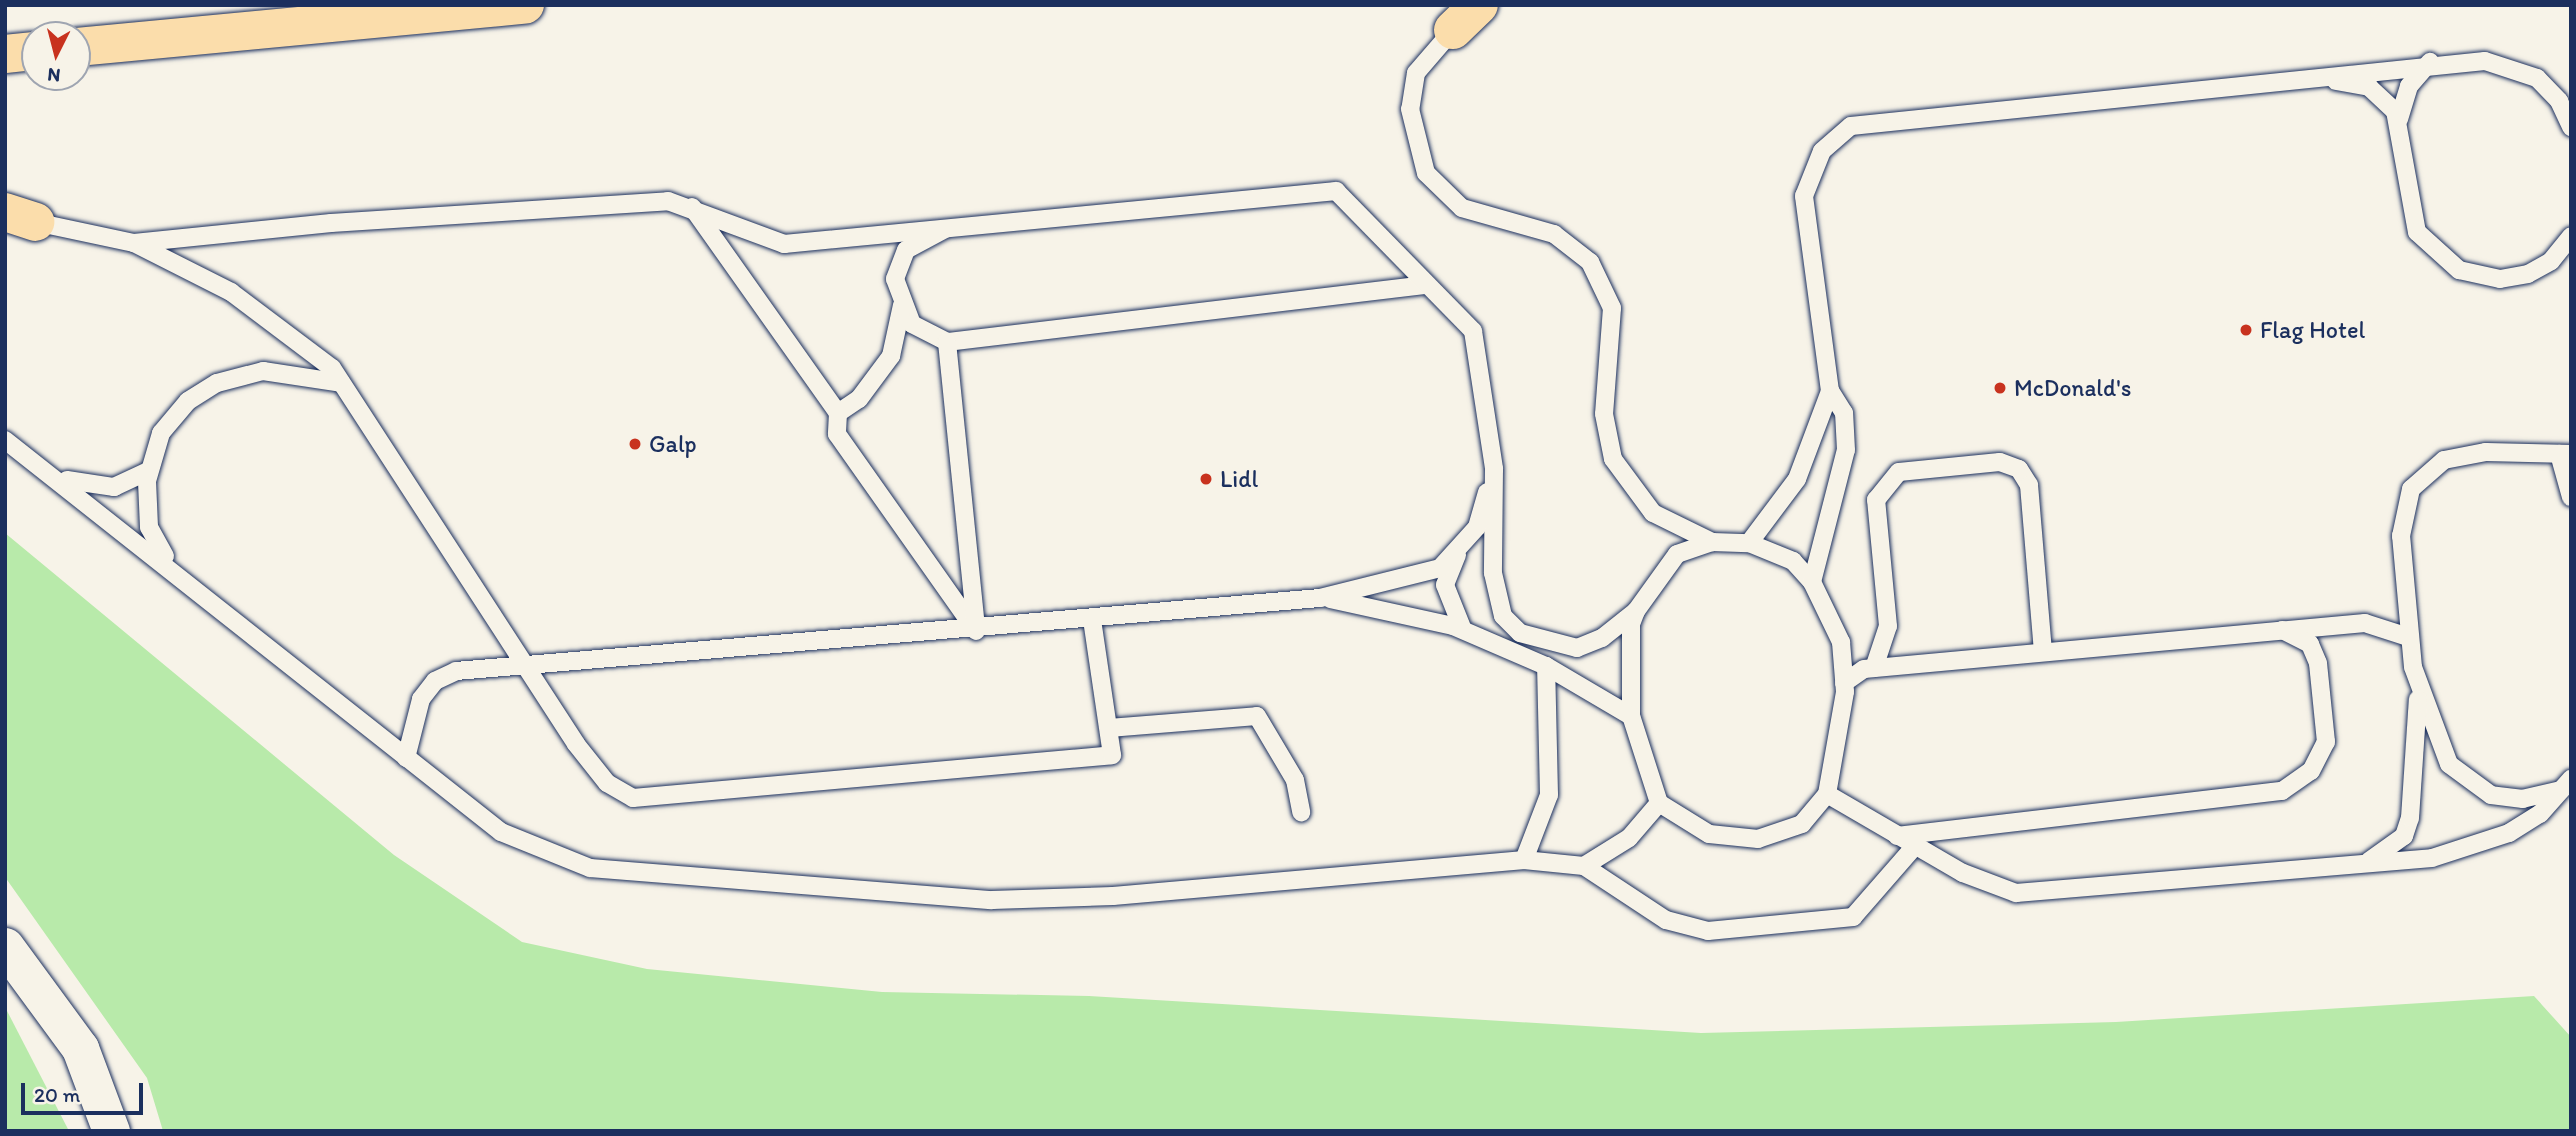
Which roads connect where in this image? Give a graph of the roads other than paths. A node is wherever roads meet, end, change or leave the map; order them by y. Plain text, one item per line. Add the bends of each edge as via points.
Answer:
1 (525, 5) edge
2 (1466, 17) edge
3 (91, 46) edge
4 (2430, 62) junction
5 (2308, 81) junction
6 (2399, 119) junction
7 (2571, 127) edge
8 (691, 206) junction
9 (20, 217) edge
10 (953, 224) junction
11 (2571, 236) edge
12 (134, 243) junction
13 (1424, 285) junction
14 (902, 304) junction
15 (947, 342) junction
16 (341, 383) junction
17 (1830, 391) junction
18 (838, 413) junction
19 (5, 440) edge
20 (2565, 454) edge
21 (36, 464) junction
22 (1494, 469) junction
23 (148, 471) junction
24 (2571, 497) edge
25 (1712, 542) junction
26 (1749, 543) junction
27 (1460, 547) junction
28 (176, 570) junction
29 (1812, 582) junction
30 (1320, 598) junction
31 (1636, 611) junction
32 (1092, 620) junction
33 (1463, 630) junction
34 (2282, 630) junction
35 (976, 631) junction
36 (2407, 638) junction
37 (2043, 651) junction
38 (526, 666) junction
39 (1546, 666) junction
40 (1874, 668) junction
41 (1844, 683) junction
42 (2418, 687) junction
43 (1631, 716) junction
44 (1109, 729) junction
45 (406, 758) junction
46 (2567, 784) edge
47 (1828, 794) junction
48 (1659, 803) junction
49 (1301, 812) dead end
50 (1897, 836) junction
51 (1914, 847) junction
52 (1524, 860) junction
53 (2359, 865) junction
54 (1584, 866) junction
55 (5, 946) edge
56 (111, 1131) edge

1 - 3 highway
2 - 25 lane via 1416,73 1410,109 1426,173 1462,208 1554,234 1590,262 1612,308 1604,414 1613,459 1653,513
4 - 5 lane
4 - 6 lane via 2409,86
4 - 7 lane via 2514,66 2549,88
5 - 6 lane via 2369,88
5 - 17 lane via 1881,118 1840,133 1816,162 1804,196
6 - 11 lane via 2413,222 2429,247 2452,266 2473,276 2516,278 2551,261
8 - 10 lane via 784,244
8 - 12 lane via 668,201 331,223
8 - 18 lane
9 - 12 lane
10 - 13 lane via 1336,191
10 - 14 lane via 906,250 895,279
12 - 16 lane via 231,292 332,368
13 - 15 lane
13 - 22 lane via 1473,331
14 - 15 lane via 912,324
14 - 18 lane via 891,356 859,399
15 - 35 lane
16 - 23 lane via 279,371 217,383 173,416
16 - 38 lane
17 - 26 lane via 1797,479
17 - 29 lane via 1844,413 1846,450
18 - 35 lane via 837,434
19 - 21 lane
20 - 24 lane
20 - 36 lane via 2461,455 2420,477 2402,519
21 - 23 lane via 80,487 114,487
21 - 28 lane
22 - 27 lane via 1477,527
22 - 31 lane via 1493,573 1503,616 1520,633 1577,648 1602,638
23 - 28 lane via 149,527
25 - 26 lane
25 - 31 lane via 1677,554
26 - 29 lane via 1793,561
27 - 30 lane via 1440,568
27 - 33 lane via 1445,585
28 - 45 lane
29 - 41 lane via 1841,642
30 - 32 lane
30 - 33 lane
31 - 43 lane via 1631,624
32 - 35 lane
32 - 44 lane
33 - 39 lane
34 - 36 lane via 2365,623
34 - 37 lane
34 - 50 lane via 2310,644 2318,663 2326,742 2311,771 2283,791
35 - 38 lane
36 - 42 lane
37 - 40 lane
37 - 40 lane via 2028,485 2019,468 2000,463 1899,472 1876,500 1888,626
38 - 44 lane via 595,770 633,798 1112,755
38 - 45 lane via 456,671 435,681 410,724
39 - 43 lane
39 - 52 lane via 1549,794
40 - 41 lane
41 - 47 lane
42 - 46 lane via 2441,751 2475,788 2523,799
42 - 53 lane via 2410,818 2385,855
43 - 48 lane
44 - 49 lane via 1256,716 1295,779
45 - 52 lane via 518,842 567,863 632,874 1035,900
46 - 53 lane via 2528,822 2488,841 2432,858
47 - 48 lane via 1802,824 1758,839 1709,834
47 - 50 lane
48 - 54 lane via 1629,838
50 - 51 lane
51 - 53 lane via 2001,891
51 - 54 lane via 1853,917 1708,931 1666,920
52 - 54 lane
55 - 56 street via 80,1048

